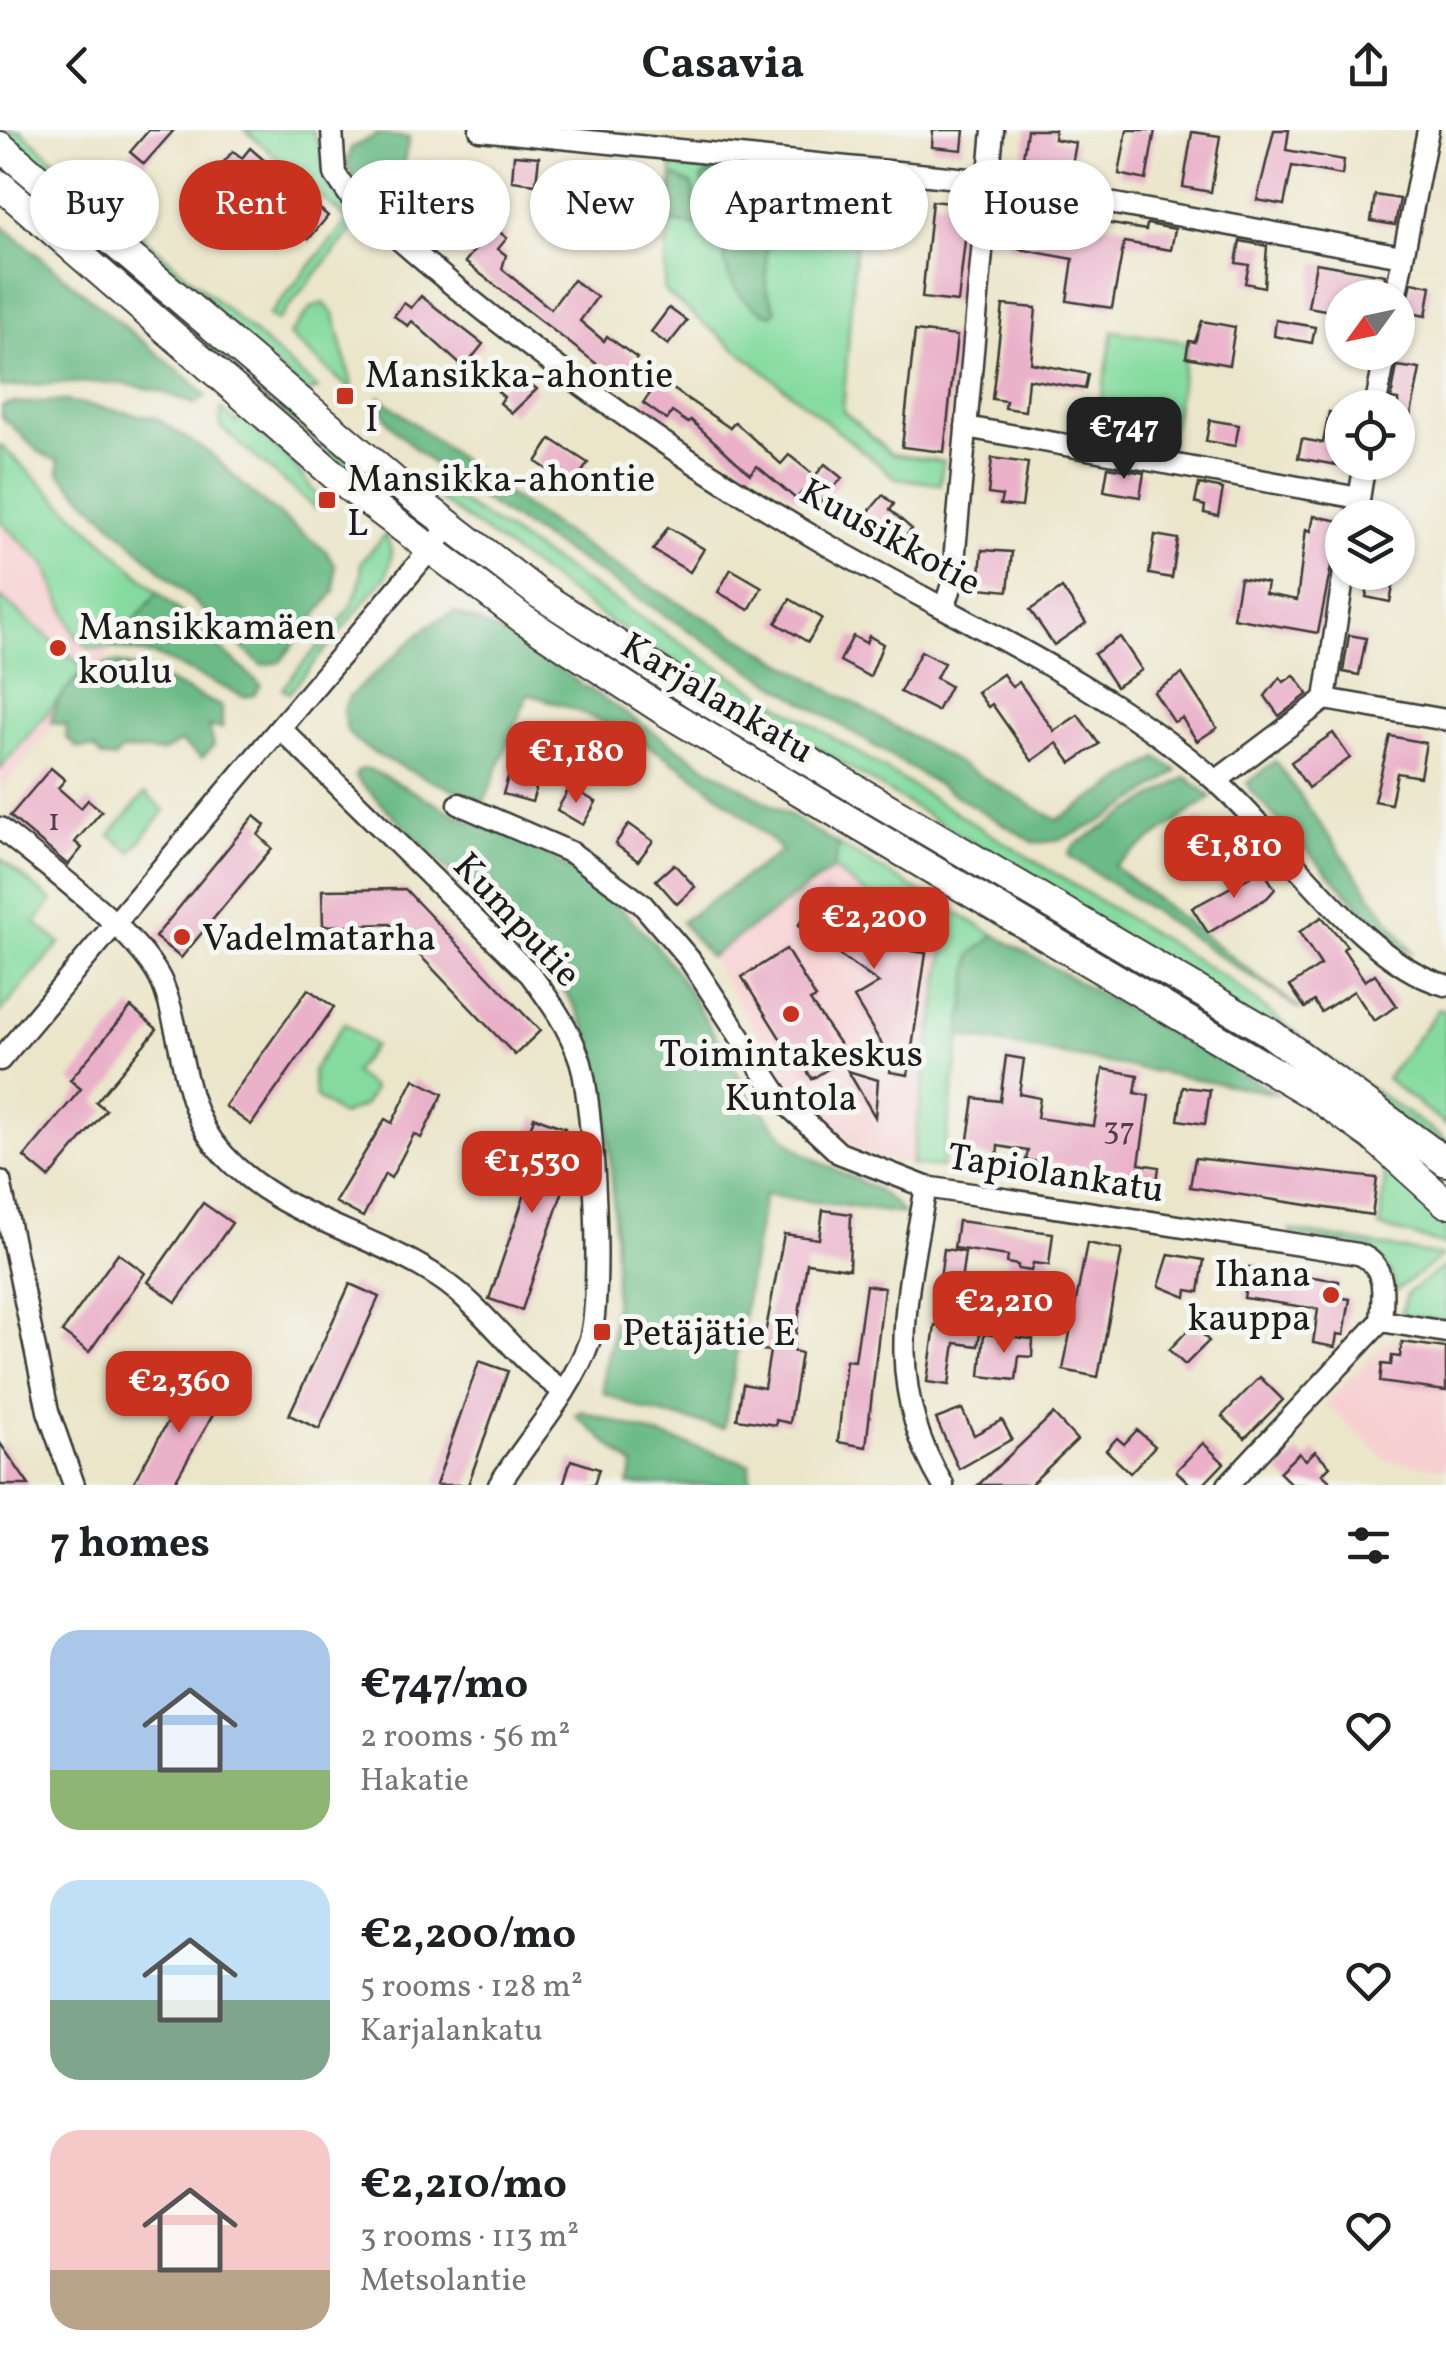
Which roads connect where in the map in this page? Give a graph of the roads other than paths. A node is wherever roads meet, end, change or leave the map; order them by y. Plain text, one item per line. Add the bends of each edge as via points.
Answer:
1 (332, 130) edge
2 (480, 130) edge
3 (993, 130) edge
4 (1428, 130) edge
5 (0, 146) edge
6 (990, 160) edge
7 (948, 177) edge
8 (0, 185) edge
9 (1114, 204) edge
10 (982, 250) edge
11 (1402, 256) junction
12 (1398, 280) edge
13 (966, 427) junction
14 (1325, 501) edge
15 (450, 526) junction
16 (430, 552) junction
17 (1341, 590) edge
18 (945, 606) junction
19 (1325, 700) junction
20 (1446, 720) edge
21 (280, 728) junction
22 (1216, 780) junction
23 (458, 804) dead end
24 (0, 828) edge
25 (113, 925) junction
26 (1445, 985) edge
27 (0, 1060) edge
28 (1446, 1162) edge
29 (0, 1181) edge
30 (926, 1187) junction
31 (1446, 1203) edge
32 (1381, 1321) junction
33 (1446, 1332) edge
34 (564, 1390) junction
35 (74, 1485) edge
36 (499, 1485) edge
37 (943, 1485) edge
38 (1228, 1485) edge

1 - 18 street, Kuusikkotie via 336,174 350,196 511,332 694,462 825,543
2 - 7 street
3 - 6 street
4 - 11 street
5 - 15 main road, Karjalankatu
8 - 16 main road, Karjalankatu
9 - 11 street
10 - 13 street
11 - 12 street
13 - 14 street
13 - 18 street
15 - 16 street
15 - 28 main road, Karjalankatu via 539,594 696,695 1268,1031
16 - 21 street
16 - 31 main road, Karjalankatu via 666,712 1320,1098
17 - 19 street
18 - 22 street, Kuusikkotie via 1080,685
19 - 20 street
19 - 22 street
21 - 25 street
21 - 34 street, Kumputie via 530,974 568,1030 587,1089 596,1292 588,1347
22 - 26 street, Kuusikkotie via 1379,949 1408,972
23 - 30 street, Tapiolankatu via 572,852 626,890 690,960 799,1120 840,1153
24 - 25 street
25 - 27 street
25 - 34 street via 164,987 192,1105 221,1151 313,1217 440,1278
29 - 35 street via 48,1411
30 - 32 street, Tapiolankatu via 1358,1254 1380,1274
30 - 37 street via 902,1351 915,1424
32 - 33 street
32 - 38 street
34 - 36 street, Kumputie

